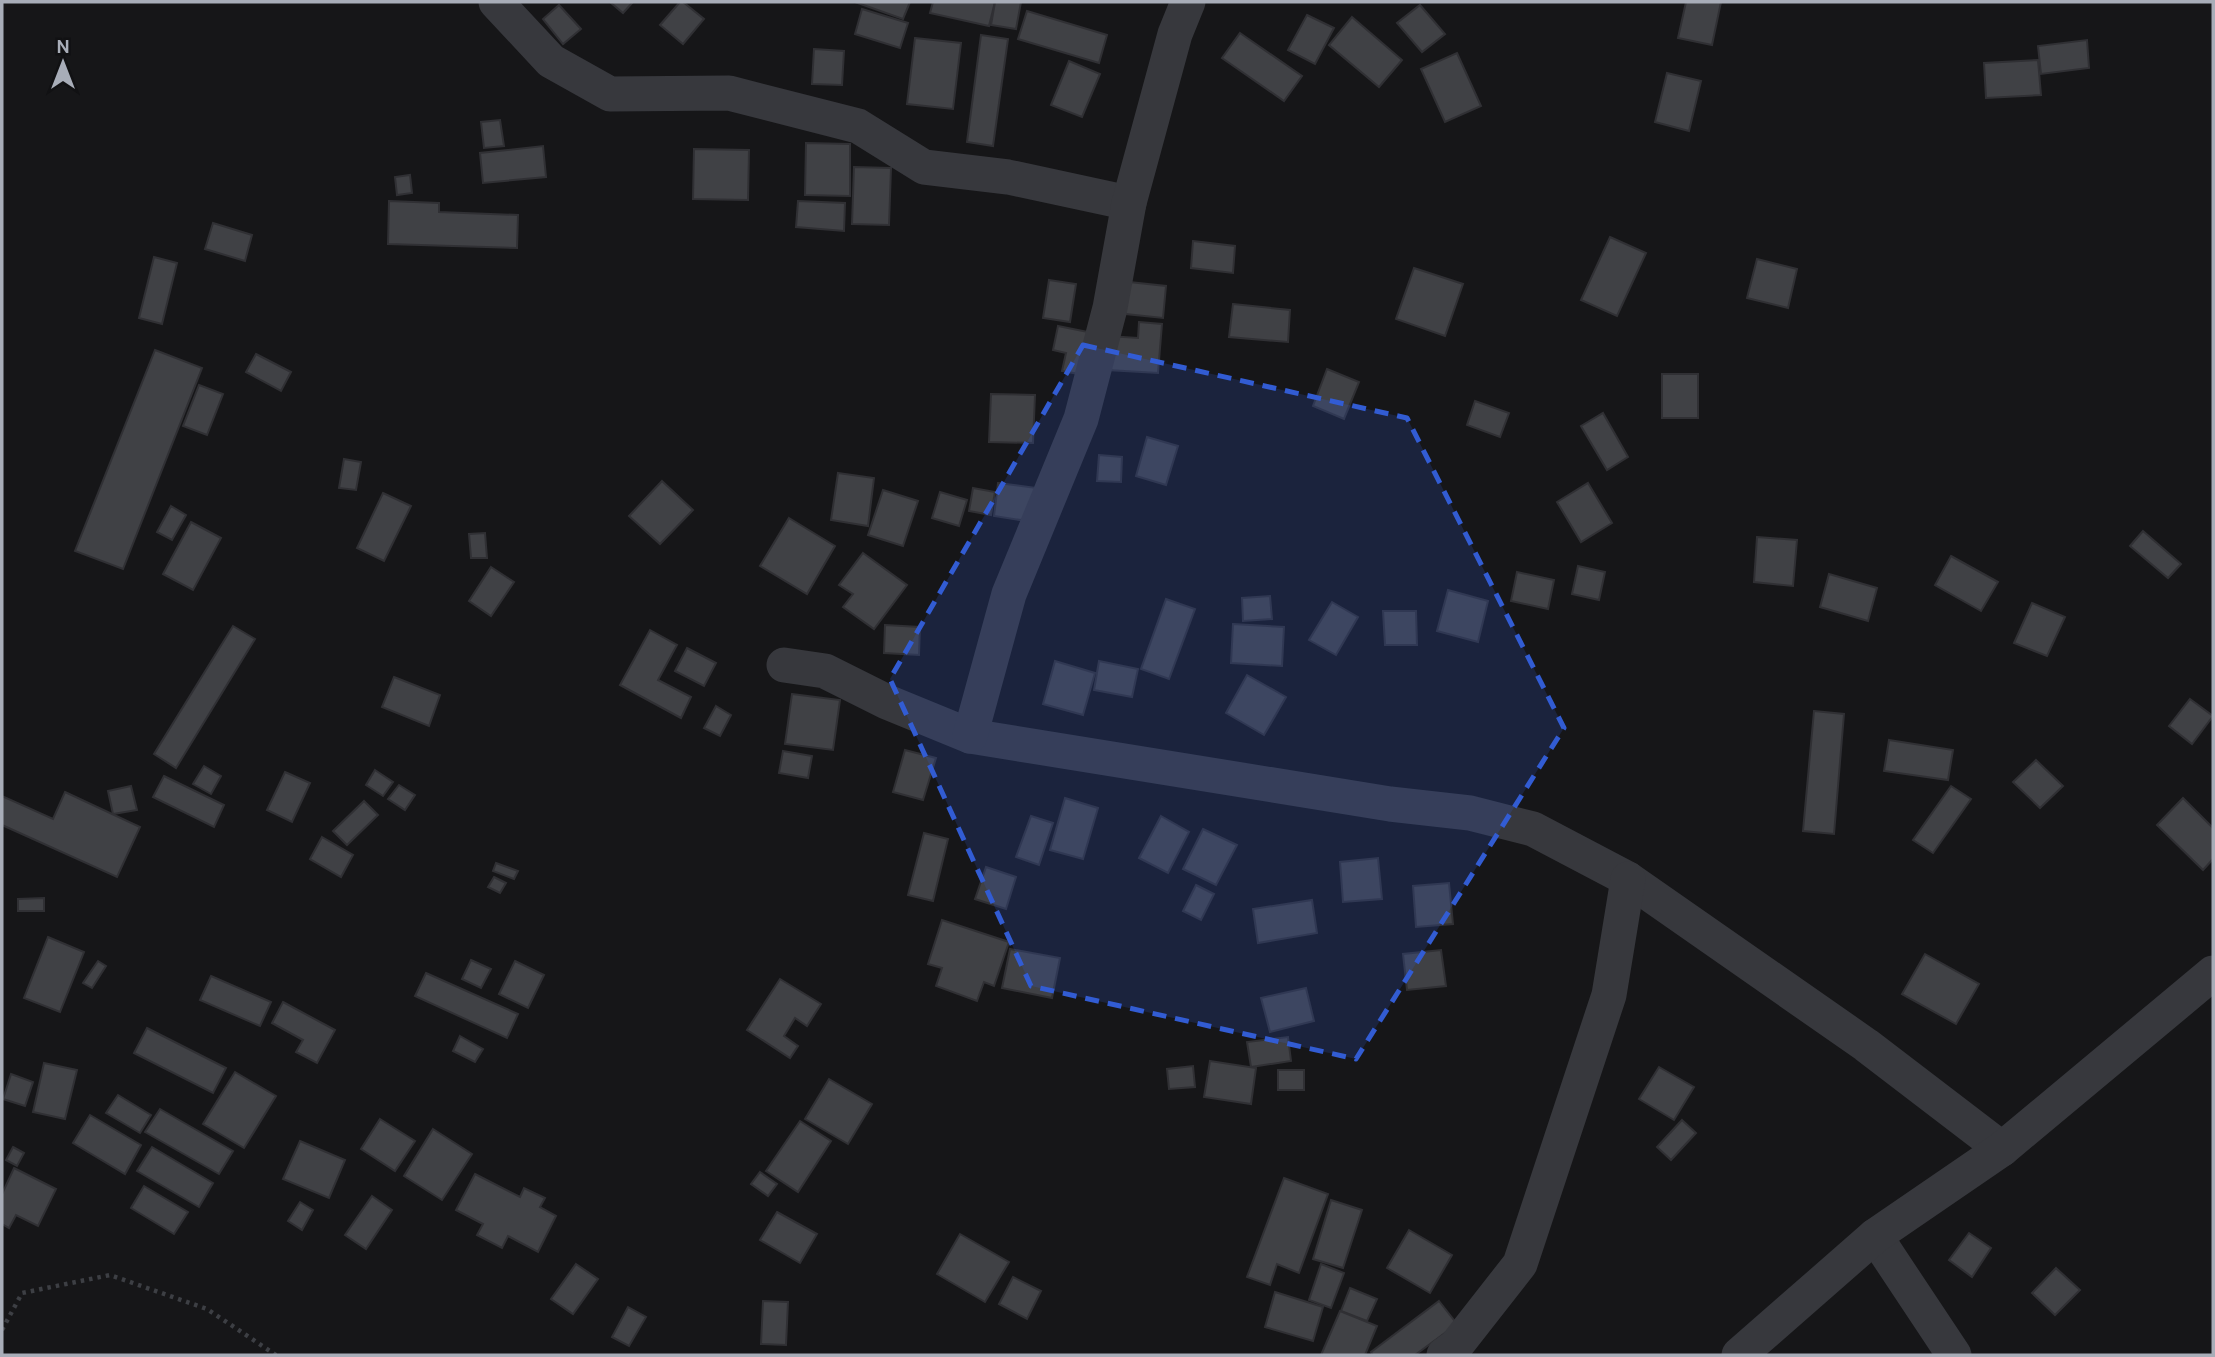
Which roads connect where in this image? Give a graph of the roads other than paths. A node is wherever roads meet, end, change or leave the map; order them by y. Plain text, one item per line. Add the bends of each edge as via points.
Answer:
1 (496, 2) edge
2 (1188, 2) edge
3 (1129, 203) junction
4 (783, 665) dead end
5 (970, 736) junction
6 (1628, 879) junction
7 (2213, 973) edge
8 (2002, 1149) junction
9 (1875, 1236) junction
10 (1444, 1355) edge
11 (1739, 1355) edge
12 (1954, 1355) edge

1 - 3 street via 551,61 610,94 729,93 858,126 924,167 1008,177
2 - 3 street
3 - 5 street via 1110,308 1081,419 1009,594
4 - 5 street via 825,671
5 - 6 street via 1470,813 1533,828
6 - 8 street via 1866,1045
6 - 10 street via 1609,995 1520,1265
7 - 8 street
8 - 9 street
9 - 11 street
9 - 12 street

